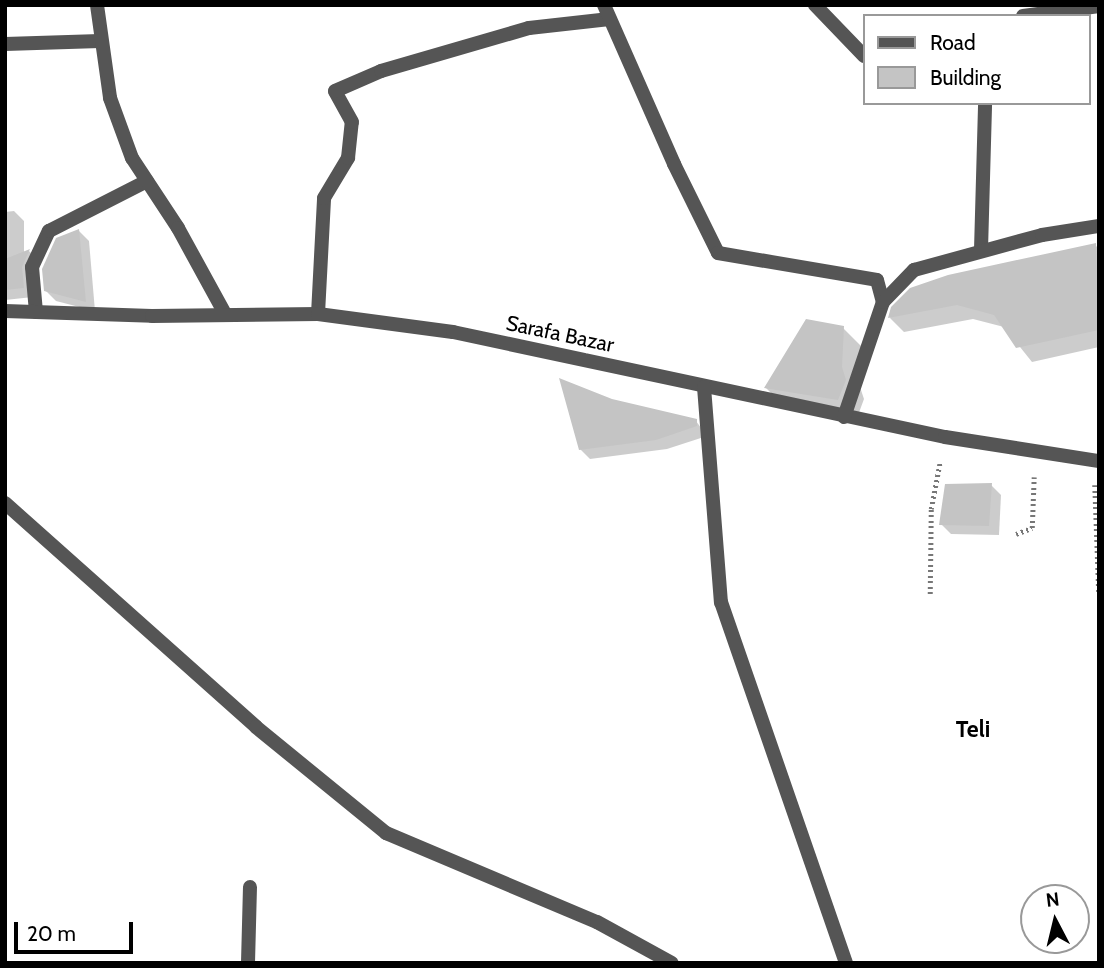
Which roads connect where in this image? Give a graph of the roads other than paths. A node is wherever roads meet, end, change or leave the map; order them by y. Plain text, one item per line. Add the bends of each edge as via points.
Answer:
1 (97, 5) edge
2 (815, 5) edge
3 (1099, 6) edge
4 (606, 12) edge
5 (1038, 14) edge
6 (100, 41) junction
7 (5, 44) edge
8 (862, 54) edge
9 (985, 105) edge
10 (147, 181) junction
11 (1099, 226) edge
12 (981, 250) junction
13 (883, 302) junction
14 (5, 311) edge
15 (36, 312) junction
16 (225, 314) junction
17 (318, 314) junction
18 (705, 387) junction
19 (844, 417) junction
20 (1096, 460) edge
21 (5, 503) edge
22 (250, 887) dead end
23 (248, 963) edge
24 (672, 963) edge
25 (846, 963) edge

1 - 6 street
2 - 8 street
3 - 5 street
4 - 13 street via 718,253 877,279
4 - 17 street via 528,28 381,71 335,91 352,122 348,158 324,198
6 - 7 street
6 - 10 street via 110,98 132,158
9 - 12 street
10 - 15 street via 49,231 32,267
10 - 16 street
11 - 12 street
12 - 13 street via 914,270
13 - 19 street
14 - 15 street, Sarafa Bazar
15 - 16 street, Sarafa Bazar
16 - 17 street, Sarafa Bazar
17 - 18 street, Sarafa Bazar via 453,332
18 - 19 street, Sarafa Bazar
18 - 25 street via 721,602
19 - 20 street, Sarafa Bazar
21 - 24 street via 256,727 386,833 597,922
22 - 23 street

